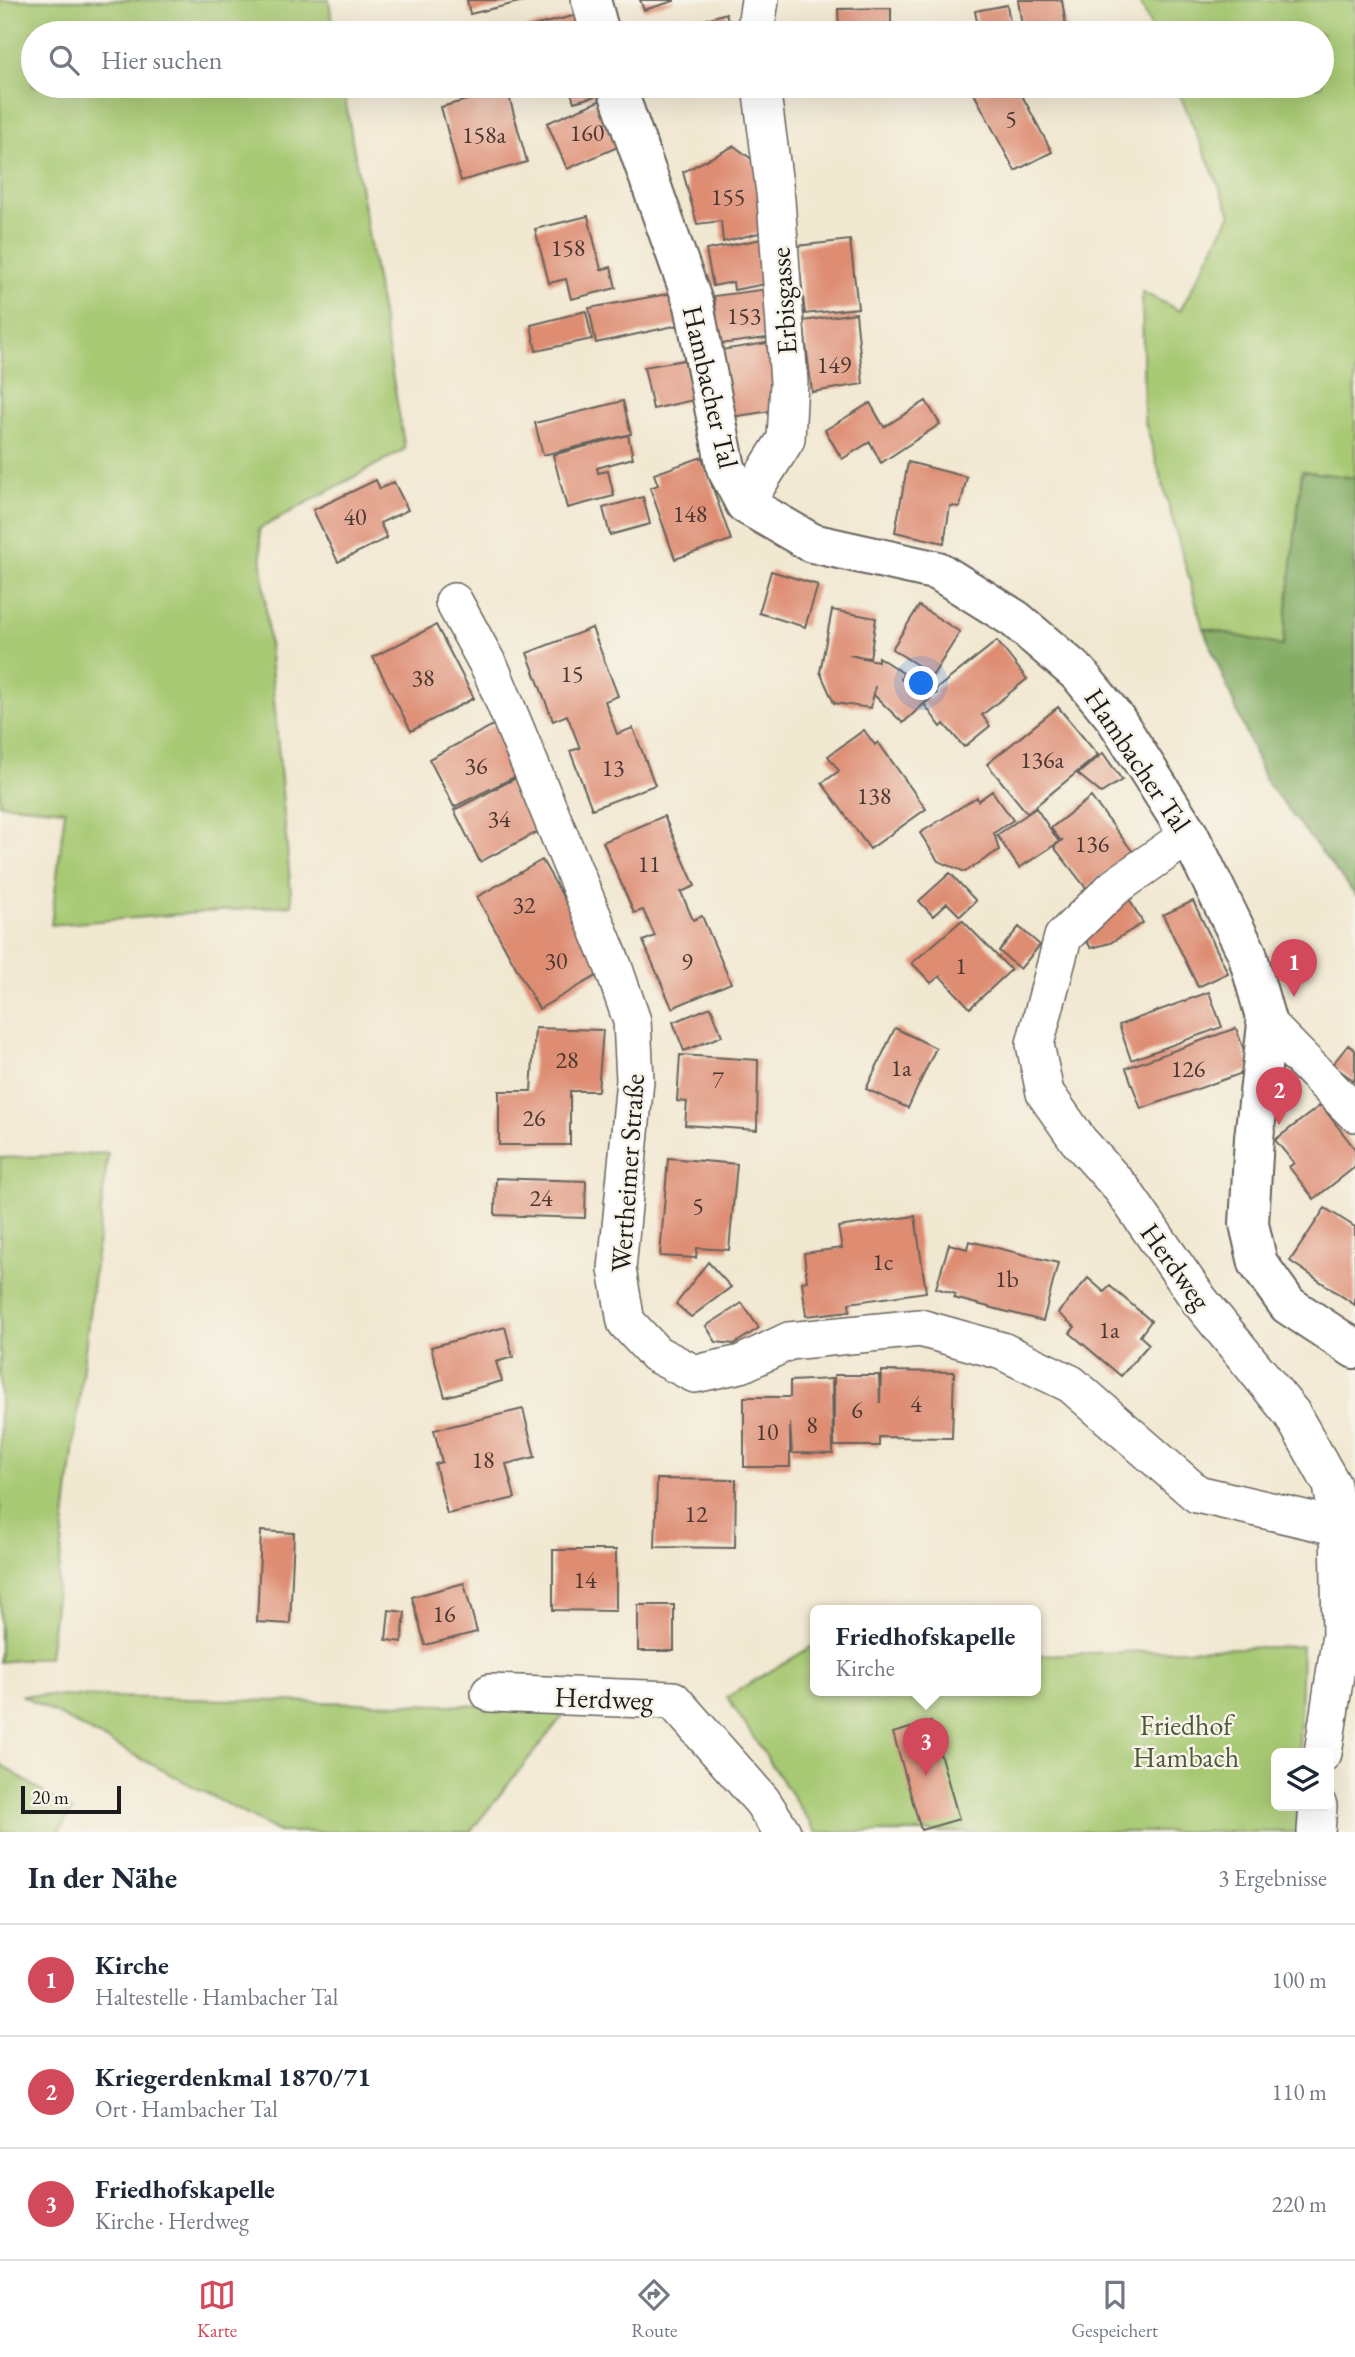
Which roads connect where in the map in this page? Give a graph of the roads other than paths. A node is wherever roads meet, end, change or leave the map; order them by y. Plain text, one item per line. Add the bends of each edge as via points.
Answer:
1 (592, 0) edge
2 (760, 0) edge
3 (597, 21) edge
4 (757, 21) edge
5 (620, 98) edge
6 (763, 98) edge
7 (745, 504) junction
8 (454, 602) dead end
9 (1189, 835) junction
10 (1267, 1024) junction
11 (1355, 1113) edge
12 (1355, 1349) edge
13 (1339, 1527) junction
14 (489, 1693) dead end
15 (1324, 1748) edge
16 (1318, 1811) edge
17 (782, 1832) edge
18 (1316, 1832) edge

1 - 3 street
2 - 4 street
5 - 7 street, Hambacher Tal via 694,305 726,468
6 - 7 street, Erbisgasse via 776,200 789,382 786,439
7 - 9 street, Hambacher Tal via 812,543 938,572 1015,619 1079,674 1115,718
8 - 13 street, Wertheimer Straße via 492,672 632,1021 635,1080 617,1269 626,1322 656,1354 695,1374 741,1364 789,1341 920,1328 1002,1351 1071,1384 1198,1494
9 - 10 street, Hambacher Tal via 1247,953
9 - 13 street, Herdweg via 1115,887 1063,937 1035,1044 1045,1093 1078,1140 1122,1189 1200,1301 1292,1414 1332,1485
10 - 11 street, Hambacher Tal
10 - 12 street, Hambacher Tal via 1250,1224 1258,1263 1288,1305
13 - 15 street, Herdweg via 1341,1635
14 - 17 street, Herdweg via 673,1700 762,1801
16 - 18 street

